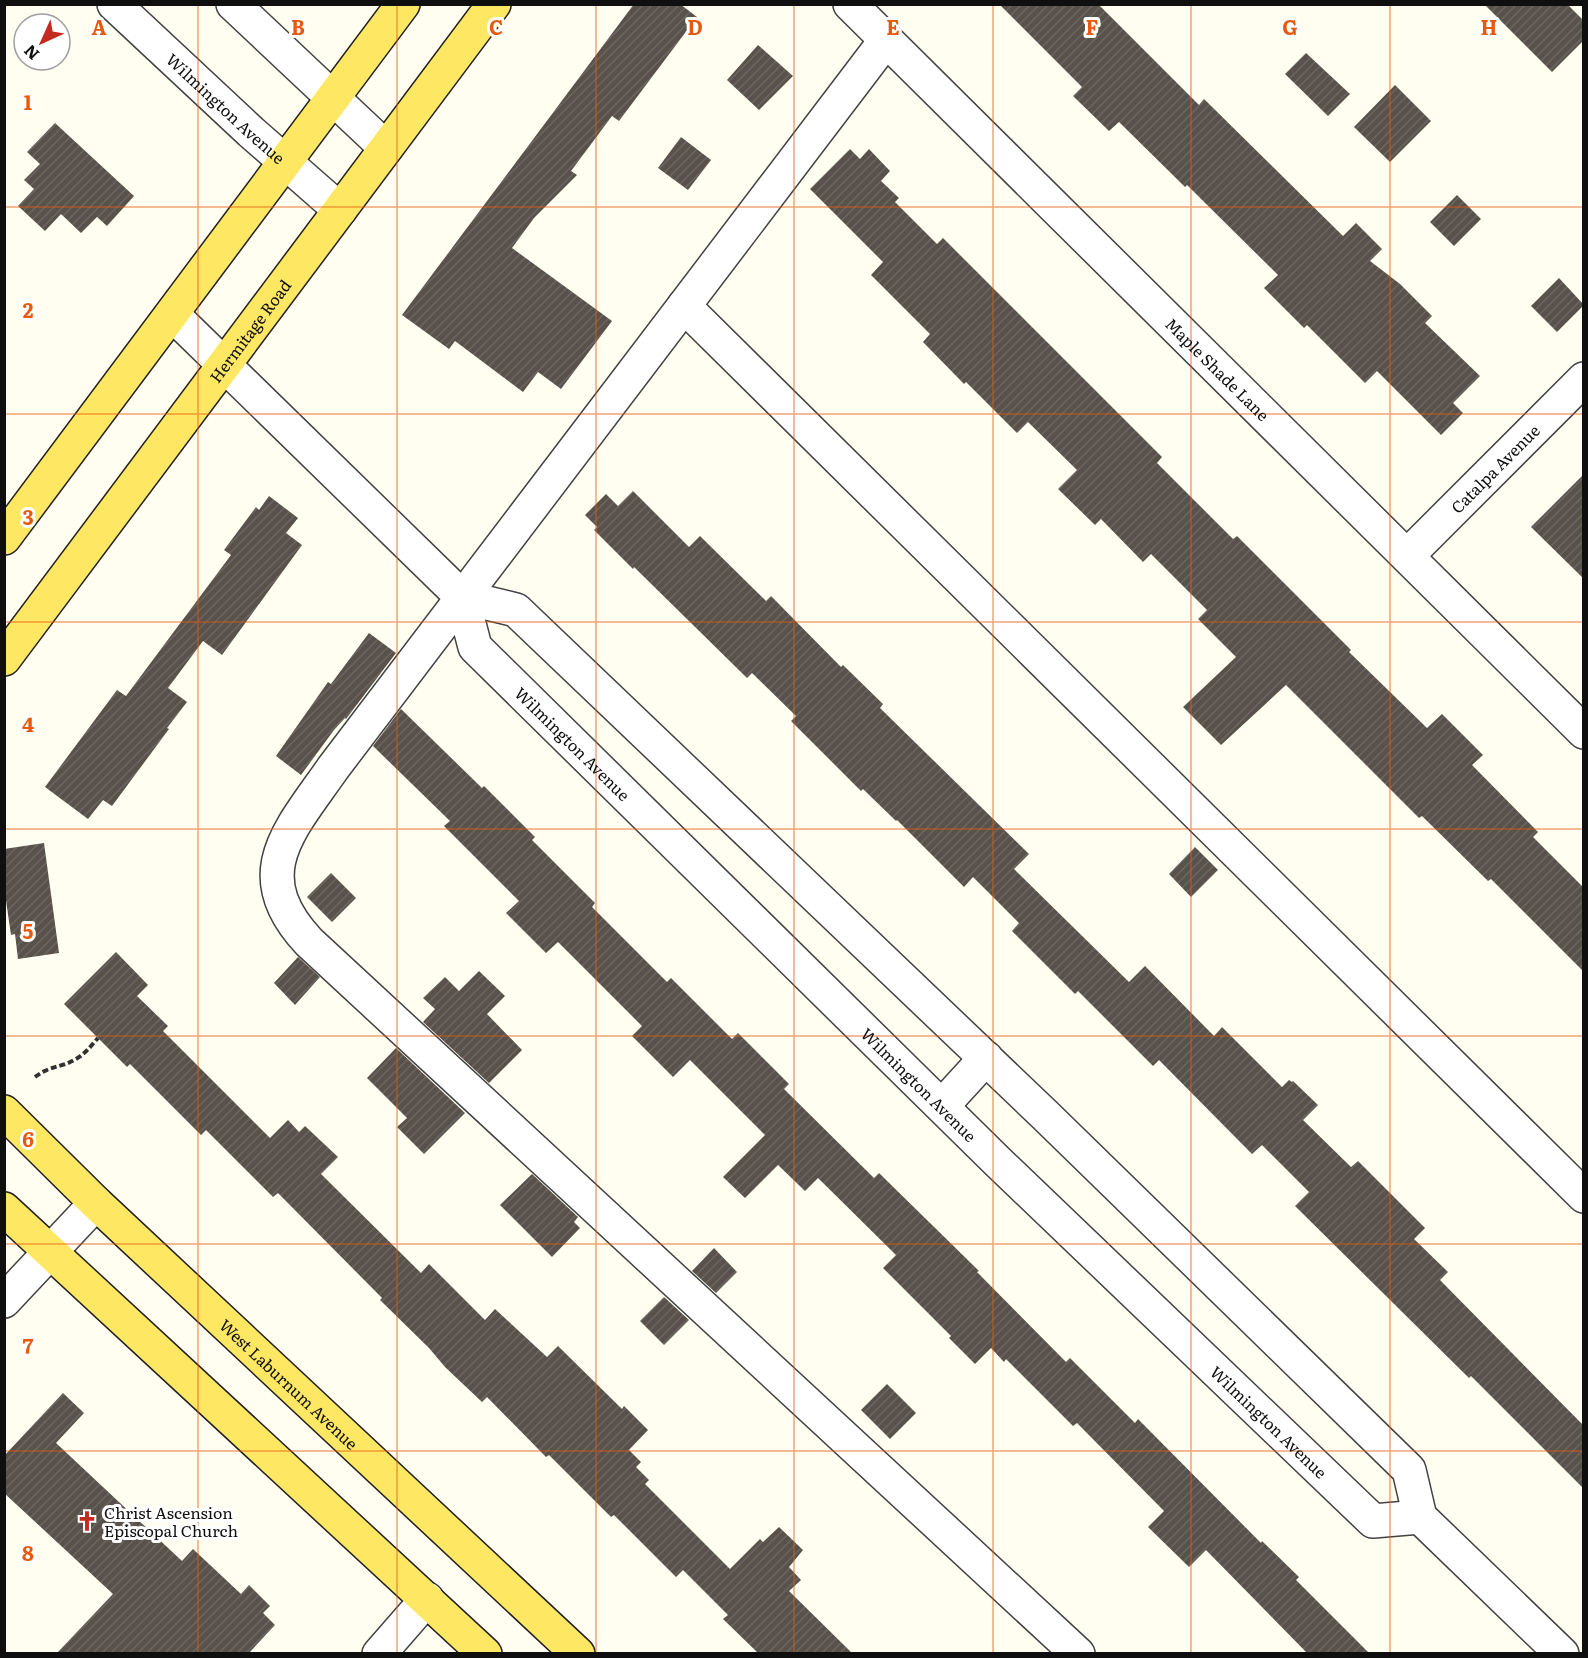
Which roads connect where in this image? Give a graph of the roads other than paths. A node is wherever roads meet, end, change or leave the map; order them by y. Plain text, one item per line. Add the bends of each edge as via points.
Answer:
1 (114, 4) edge
2 (233, 4) edge
3 (403, 4) edge
4 (494, 4) edge
5 (850, 4) edge
6 (886, 40) junction
7 (333, 98) junction
8 (386, 148) junction
9 (285, 163) junction
10 (340, 210) junction
11 (684, 306) junction
12 (172, 314) junction
13 (225, 363) junction
14 (1584, 379) edge
15 (4, 538) edge
16 (1407, 556) junction
17 (462, 597) junction
18 (4, 659) edge
19 (1584, 732) edge
20 (986, 1058) junction
21 (942, 1106) junction
22 (4, 1112) edge
23 (1584, 1196) edge
24 (96, 1203) junction
25 (4, 1209) edge
26 (51, 1251) junction
27 (4, 1301) edge
28 (1420, 1517) junction
29 (427, 1599) junction
30 (1584, 1640) edge
31 (379, 1653) edge
32 (485, 1653) edge
33 (578, 1653) edge
34 (1078, 1653) edge
35 (1562, 1653) edge
36 (1570, 1653) edge

1 - 9 street, Wilmington Avenue
2 - 7 street
3 - 7 main road
4 - 8 main road, Hermitage Road
5 - 6 street, Maple Shade Lane
6 - 11 street
6 - 16 street, Maple Shade Lane
7 - 8 street
7 - 9 main road
8 - 10 main road, Hermitage Road
9 - 10 street, Wilmington Avenue
9 - 12 main road
10 - 13 main road, Hermitage Road
11 - 17 street
11 - 23 street
12 - 13 street
12 - 15 main road
13 - 17 street
13 - 18 main road, Hermitage Road
14 - 16 street, Catalpa Avenue
16 - 19 street, Maple Shade Lane
17 - 20 street via 516,610
17 - 21 street, Wilmington Avenue via 475,647
17 - 34 street via 290,829 279,857 276,882 282,906 309,942
20 - 21 street
20 - 28 street via 1409,1470
21 - 28 street, Wilmington Avenue via 1373,1521
22 - 24 main road, West Laburnum Avenue
24 - 26 street
24 - 33 main road, West Laburnum Avenue
25 - 26 main road
26 - 27 street
26 - 29 main road
28 - 35 street
29 - 31 street
29 - 32 main road
30 - 36 street

